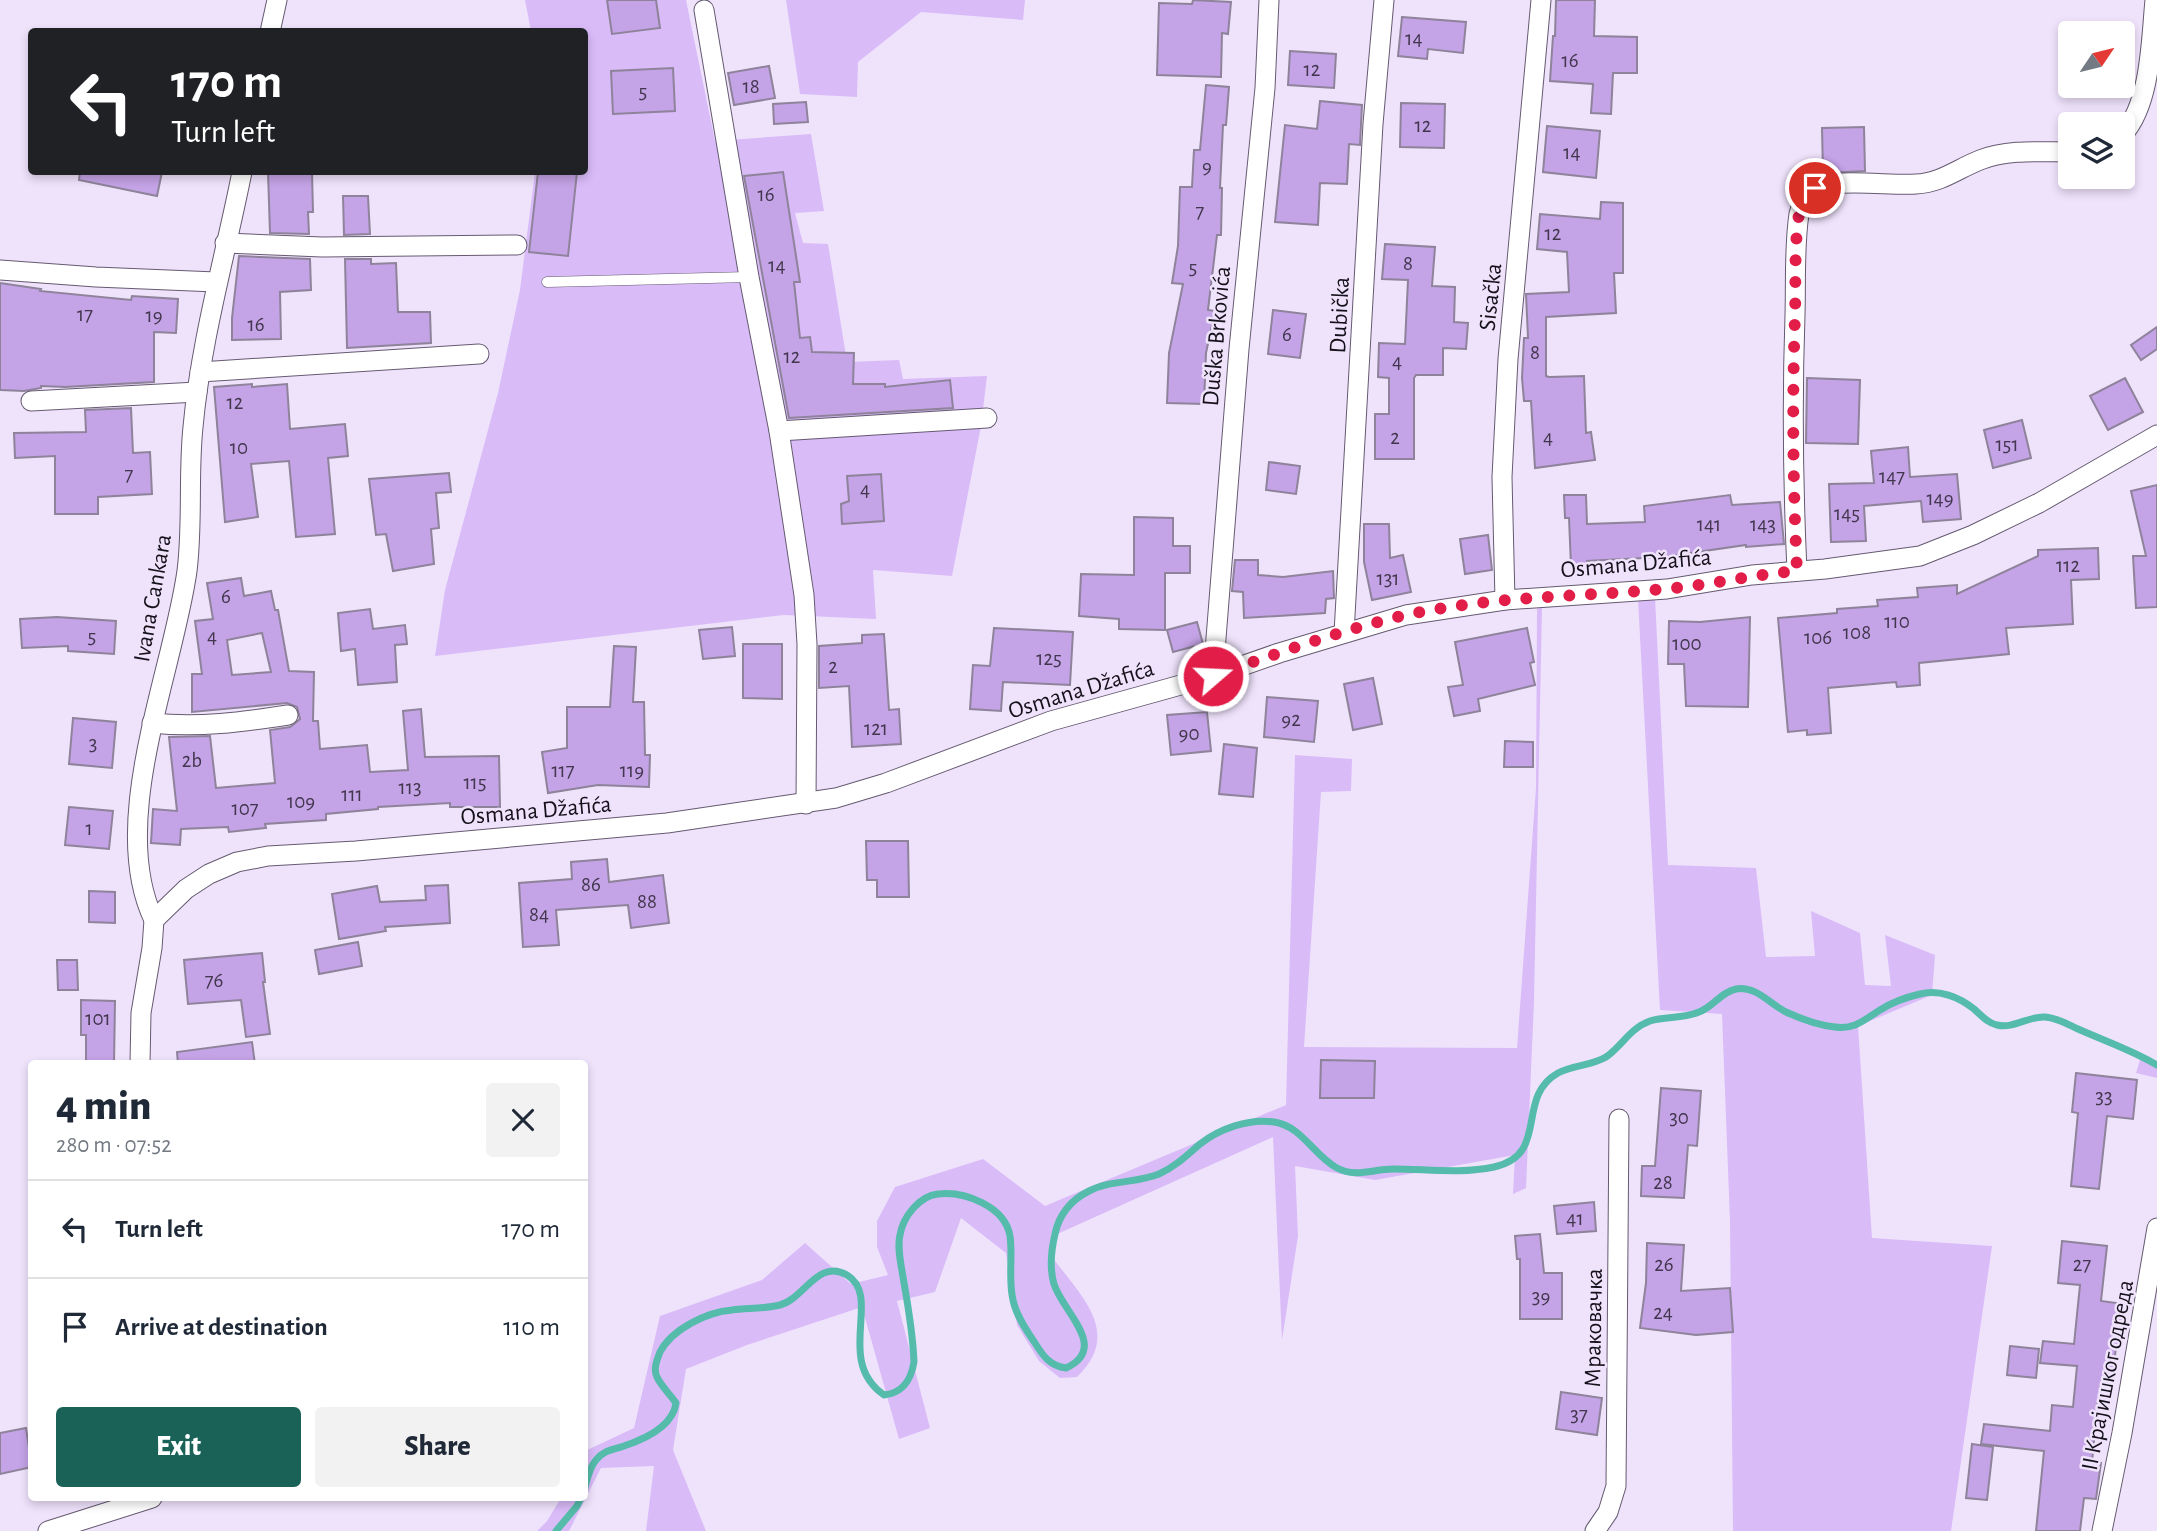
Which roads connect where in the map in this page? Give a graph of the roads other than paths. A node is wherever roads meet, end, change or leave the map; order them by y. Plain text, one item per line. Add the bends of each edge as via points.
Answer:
1 (278, 0) edge
2 (1269, 0) edge
3 (1384, 0) edge
4 (1541, 0) edge
5 (2155, 0) edge
6 (704, 10) dead end
7 (271, 28) edge
8 (2135, 115) edge
9 (2058, 152) edge
10 (241, 175) edge
11 (225, 243) junction
12 (517, 245) dead end
13 (0, 270) edge
14 (749, 277) junction
15 (216, 282) junction
16 (547, 282) dead end
17 (479, 354) dead end
18 (200, 372) junction
19 (197, 392) junction
20 (31, 401) dead end
21 (987, 418) dead end
22 (779, 431) junction
23 (2157, 435) edge
24 (1797, 571) junction
25 (1505, 600) junction
26 (1344, 633) junction
27 (1213, 676) junction
28 (288, 715) dead end
29 (152, 723) junction
30 (806, 804) junction
31 (154, 920) junction
32 (140, 1060) edge
33 (1619, 1119) dead end
34 (2157, 1228) edge
35 (143, 1501) edge
36 (48, 1531) edge
37 (1595, 1531) edge
38 (2102, 1531) edge

1 - 7 street
2 - 27 street, Duška Brkovića
3 - 26 street, Dubička
4 - 25 street, Sisačka via 1508,359 1502,477
5 - 8 street via 2146,79
6 - 14 street
9 - 24 street via 2001,154 1919,184 1831,184 1815,188 1804,200 1797,245 1792,404
10 - 11 street, Ivana Cankara
11 - 12 street
11 - 15 street, Ivana Cankara
13 - 15 street
14 - 16 lane
14 - 22 street
15 - 18 street, Ivana Cankara
17 - 18 street
18 - 19 street, Ivana Cankara
19 - 20 street
19 - 29 street, Ivana Cankara via 187,570
21 - 22 street
22 - 30 street via 804,595
23 - 24 street, Osmana Džafića via 1973,536 1920,556
24 - 25 street, Osmana Džafića via 1667,589
25 - 26 street, Osmana Džafića via 1406,615
26 - 27 street, Osmana Džafića
27 - 30 street, Osmana Džafića via 1051,721 886,782
28 - 29 street via 188,727
29 - 31 street, Ivana Cankara via 138,828 139,872
30 - 31 street, Osmana Džafića via 667,823 268,856 209,874
31 - 32 street via 141,1013
33 - 37 street, Мраковачка via 1616,1486 1608,1512
34 - 38 street, II Крајишког одреда
35 - 36 street

